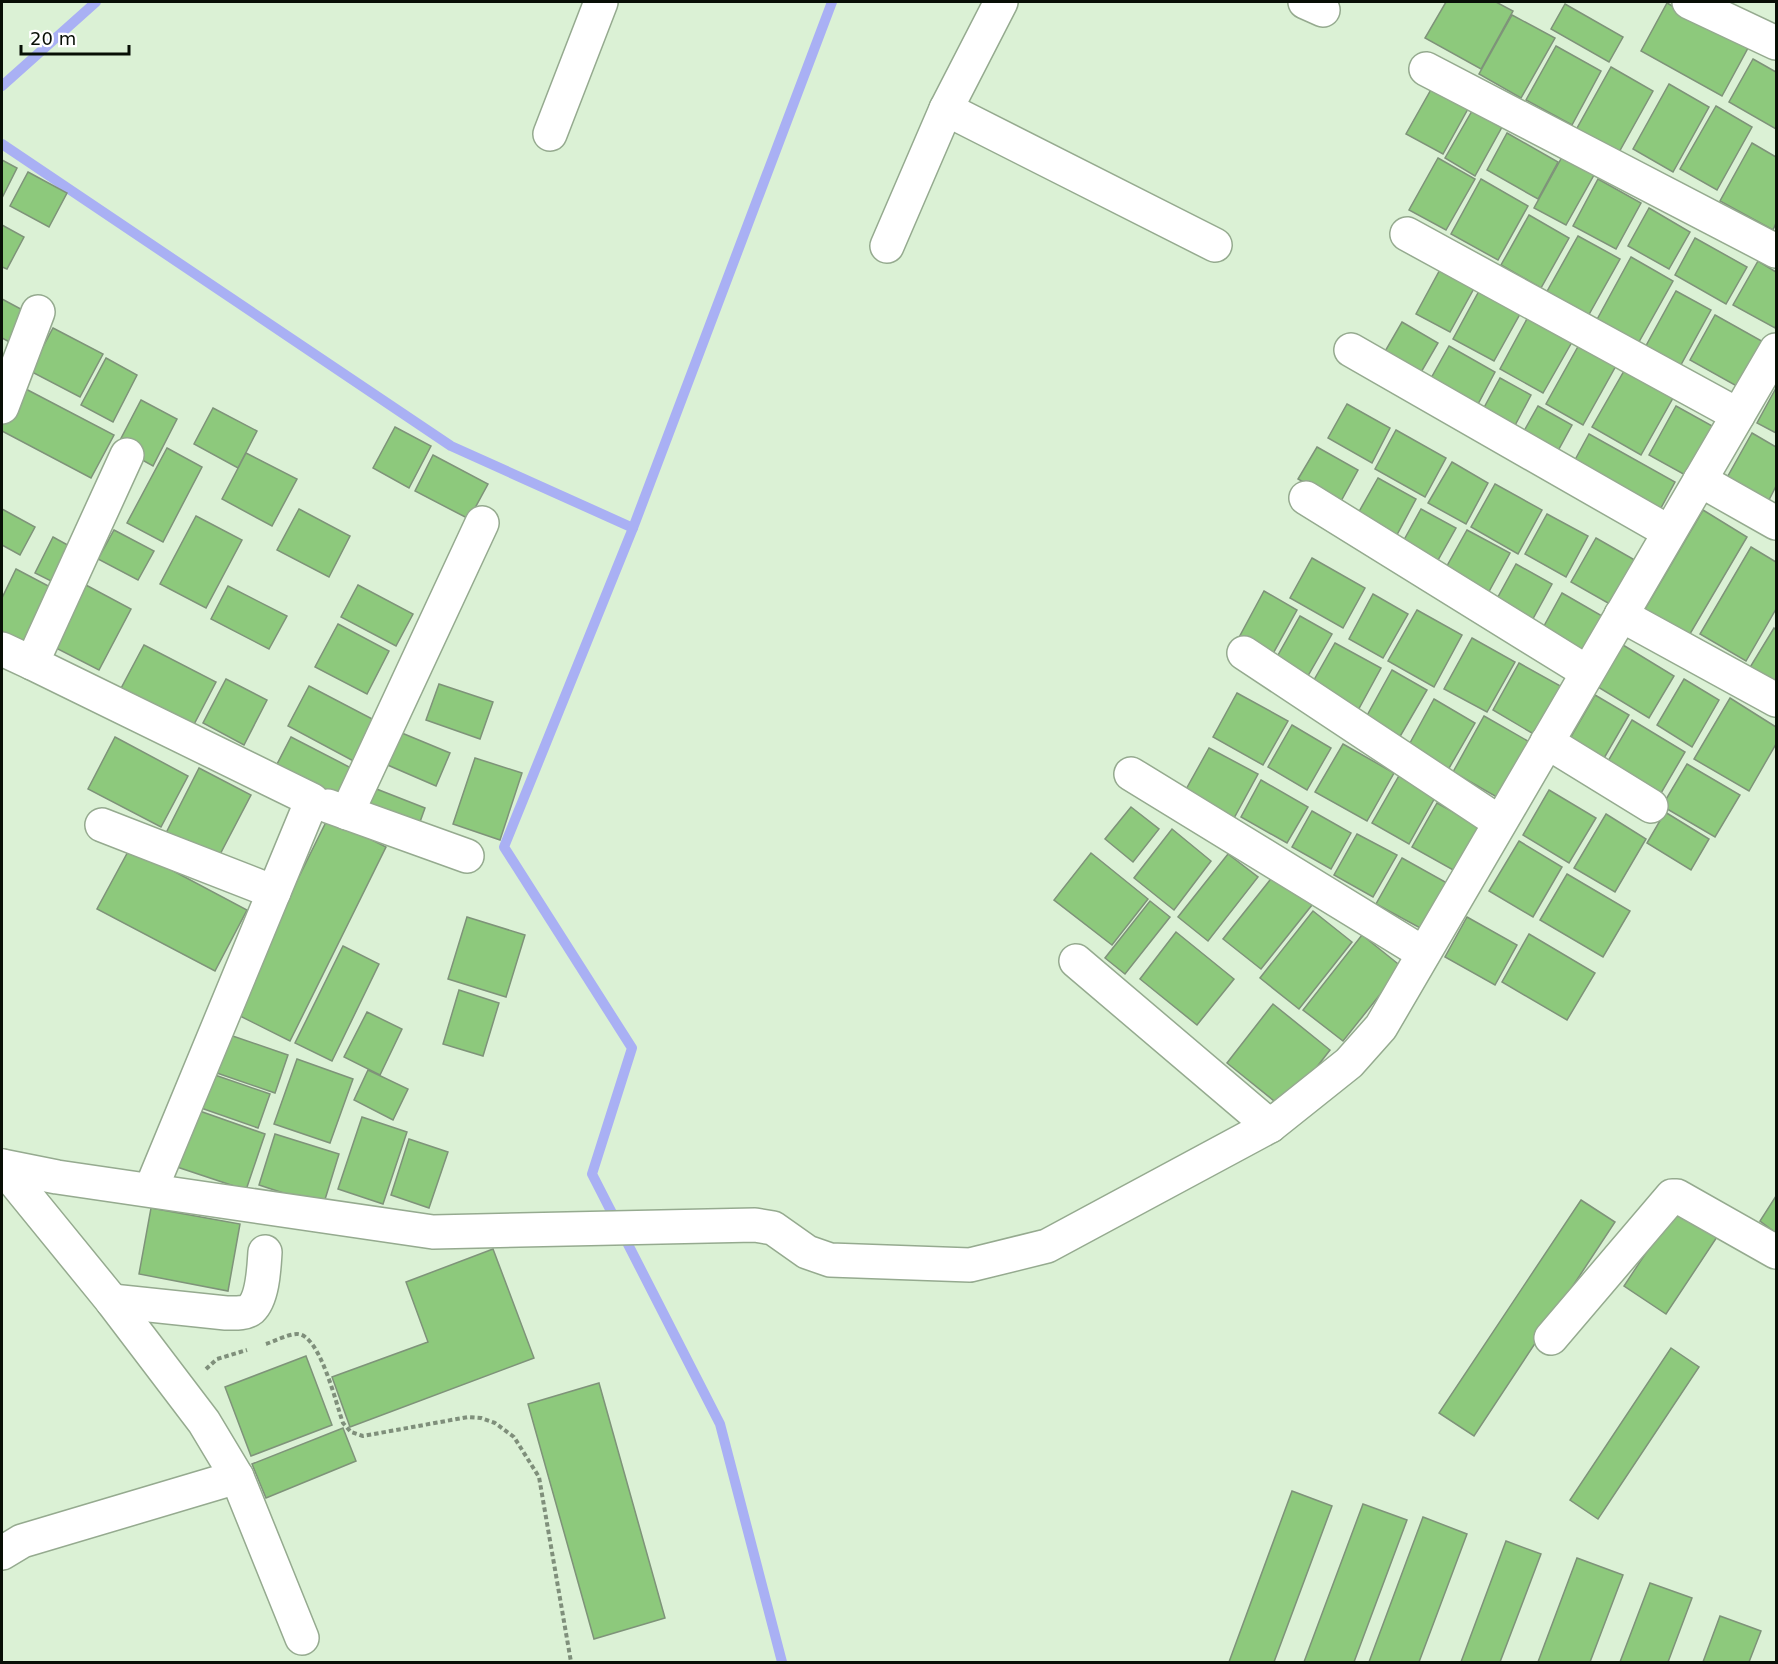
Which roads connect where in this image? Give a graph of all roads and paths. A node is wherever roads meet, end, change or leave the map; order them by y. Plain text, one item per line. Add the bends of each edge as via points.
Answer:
1 (601, 2) edge
2 (1001, 2) edge
3 (1689, 2) edge
4 (1776, 43) edge
5 (1426, 69) dead end
6 (946, 109) junction
7 (550, 134) dead end
8 (1407, 234) dead end
9 (1215, 245) dead end
10 (887, 246) dead end
11 (1776, 251) edge
12 (38, 312) dead end
13 (1351, 350) dead end
14 (1776, 350) edge
15 (2, 407) edge
16 (1738, 416) junction
17 (127, 455) dead end
18 (1700, 480) junction
19 (1306, 498) dead end
20 (482, 523) dead end
21 (1776, 523) edge
22 (1669, 532) junction
23 (1621, 615) junction
24 (2, 650) edge
25 (1244, 653) dead end
26 (32, 663) junction
27 (1587, 672) junction
28 (1776, 700) edge
29 (1547, 742) junction
30 (1131, 774) dead end
31 (312, 800) junction
32 (1652, 806) dead end
33 (347, 813) junction
34 (1500, 822) junction
35 (102, 825) dead end
36 (467, 856) dead end
37 (274, 892) junction
38 (1423, 953) junction
39 (1076, 961) dead end
40 (1270, 1126) junction
41 (2, 1166) edge
42 (151, 1189) junction
43 (265, 1252) dead end
44 (1776, 1252) edge
45 (112, 1301) junction
46 (1551, 1338) dead end
47 (180, 1391) junction
48 (237, 1477) junction
49 (8, 1542) edge
50 (302, 1638) dead end
51 (571, 1662) edge

1 - 7 street
2 - 6 street
3 - 4 street
5 - 11 street
6 - 9 street
6 - 10 street
8 - 16 street
12 - 15 street
13 - 22 street
14 - 16 street
16 - 18 street
17 - 26 street
18 - 21 street
18 - 22 street
19 - 27 street
20 - 33 street
22 - 23 street
23 - 27 street
23 - 28 street
24 - 26 street
25 - 34 street
26 - 31 street
27 - 29 street
29 - 32 street
29 - 34 street
30 - 38 street
31 - 33 street
31 - 37 street
33 - 36 street
34 - 38 street
35 - 37 street
37 - 42 street
38 - 40 street via 1381,1027 1349,1064
39 - 40 street
40 - 42 street via 1047,1246 970,1265 830,1260 807,1252 773,1228 755,1226 433,1232
41 - 42 street
41 - 45 street
43 - 45 street via 259,1294 251,1309 242,1312
44 - 46 street via 1672,1196
45 - 47 street
47 - 48 street
47 - 51 path via 217,1359 298,1334 309,1338 318,1349 343,1423 351,1432 363,1436 468,1417 495,1423 513,1437 538,1477
48 - 49 street
48 - 50 street

